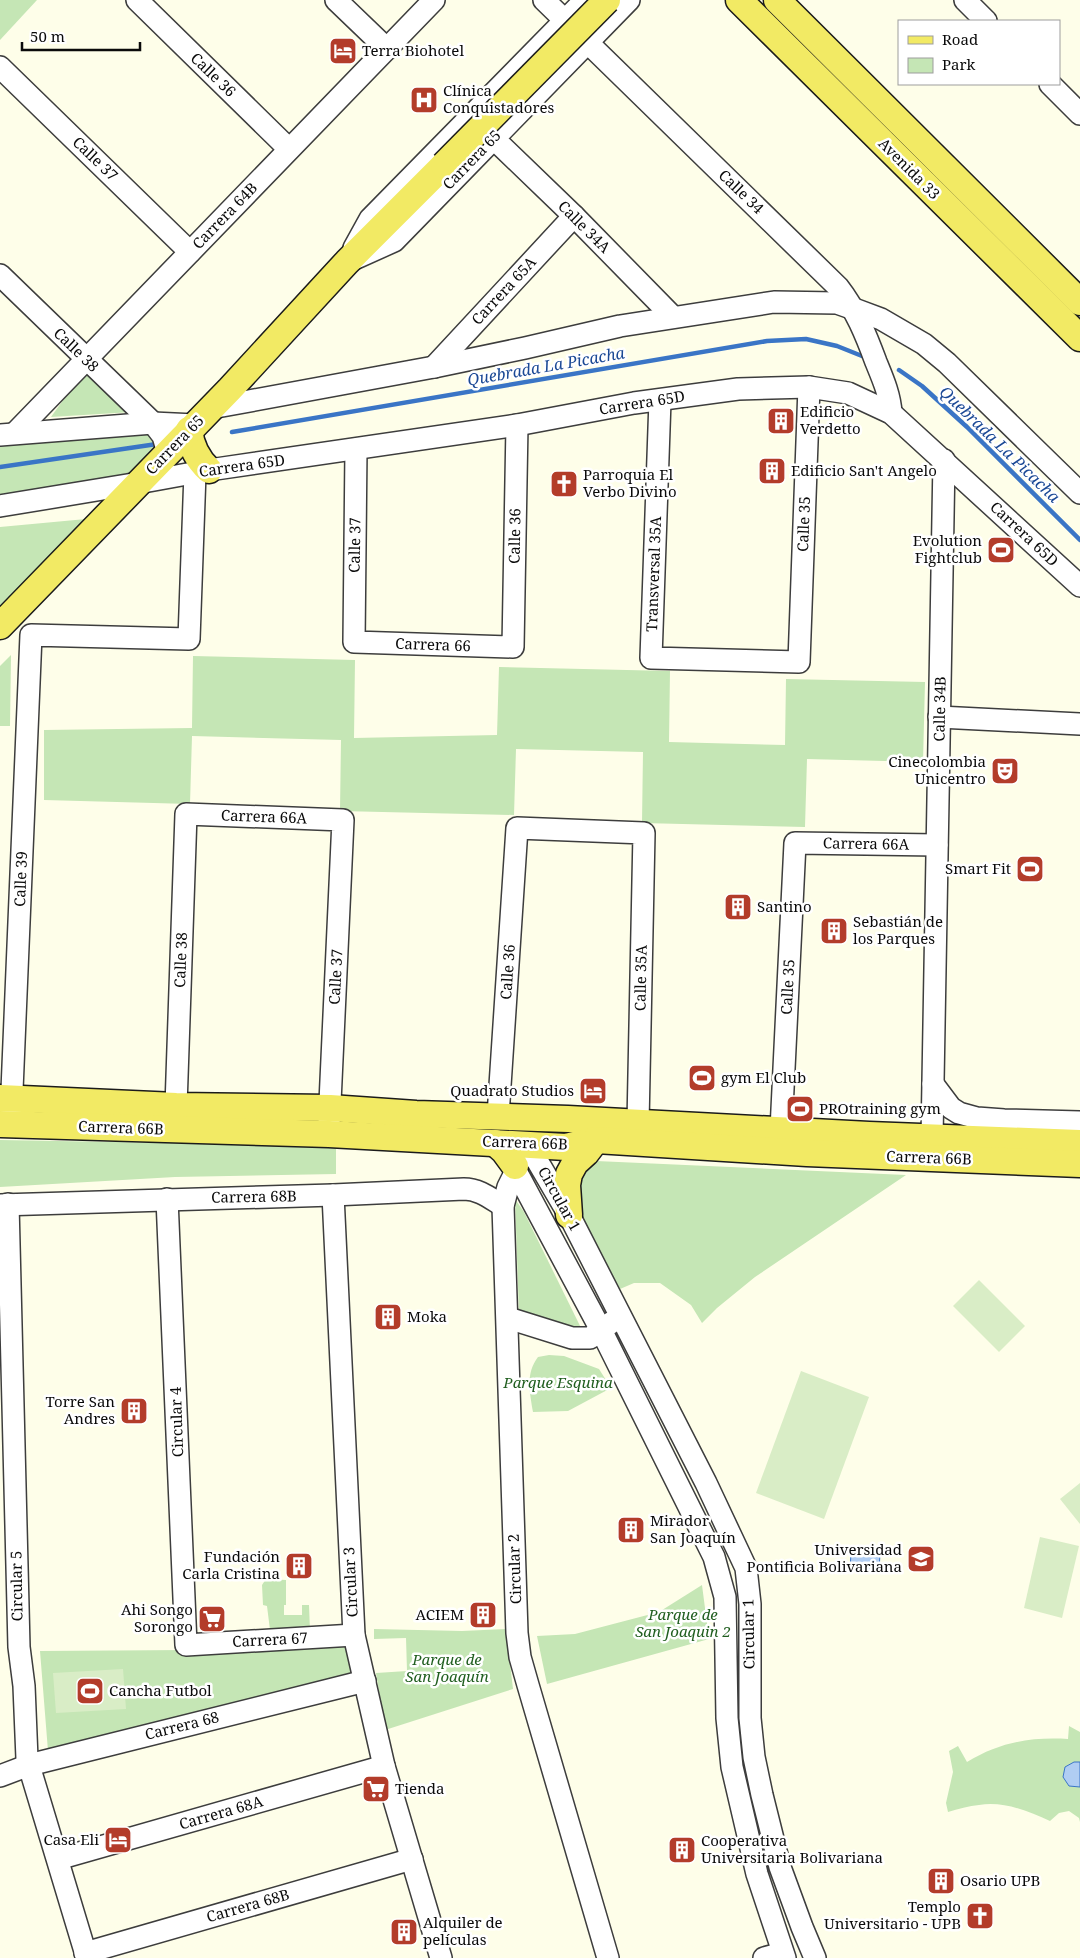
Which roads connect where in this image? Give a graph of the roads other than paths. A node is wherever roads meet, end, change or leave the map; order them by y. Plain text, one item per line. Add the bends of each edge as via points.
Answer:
1 (137, 0) edge
2 (336, 0) edge
3 (434, 0) edge
4 (544, 0) edge
5 (585, 0) edge
6 (607, 0) edge
7 (629, 0) edge
8 (739, 0) edge
9 (777, 0) edge
10 (965, 0) edge
11 (565, 20) junction
12 (985, 20) edge
13 (587, 42) junction
14 (387, 49) junction
15 (0, 66) edge
16 (1051, 85) edge
17 (1080, 114) edge
18 (493, 138) junction
19 (290, 149) junction
20 (574, 216) junction
21 (190, 252) junction
22 (347, 262) junction
23 (821, 270) junction
24 (0, 275) edge
25 (820, 301) junction
26 (1080, 302) edge
27 (854, 309) junction
28 (672, 318) junction
29 (901, 330) junction
30 (1080, 338) edge
31 (869, 344) junction
32 (86, 359) junction
33 (434, 367) junction
34 (808, 387) junction
35 (660, 400) junction
36 (891, 413) junction
37 (198, 421) junction
38 (153, 424) junction
39 (517, 425) junction
40 (8, 434) edge
41 (356, 449) junction
42 (168, 453) junction
43 (944, 460) junction
44 (202, 471) junction
45 (137, 483) junction
46 (1080, 493) edge
47 (0, 506) edge
48 (1080, 586) edge
49 (0, 626) edge
50 (354, 642) joint
51 (513, 647) joint
52 (651, 658) joint
53 (939, 717) junction
54 (1080, 724) edge
55 (186, 814) joint
56 (343, 820) joint
57 (644, 833) joint
58 (795, 843) joint
59 (937, 845) junction
60 (933, 1084) junction
61 (6, 1098) edge
62 (176, 1106) junction
63 (330, 1108) junction
64 (498, 1116) junction
65 (563, 1118) junction
66 (1004, 1120) junction
67 (1080, 1122) edge
68 (638, 1123) junction
69 (6, 1124) edge
70 (781, 1130) junction
71 (329, 1134) junction
72 (932, 1138) junction
73 (974, 1139) junction
74 (596, 1140) junction
75 (1080, 1143) edge
76 (519, 1161) junction
77 (1080, 1164) edge
78 (333, 1196) junction
79 (167, 1199) junction
80 (4, 1204) edge
81 (503, 1206) junction
82 (569, 1215) junction
83 (621, 1316) junction
84 (508, 1318) junction
85 (601, 1330) junction
86 (354, 1635) junction
87 (186, 1645) joint
88 (365, 1681) junction
89 (29, 1765) junction
90 (384, 1766) junction
91 (0, 1776) edge
92 (58, 1859) junction
93 (412, 1859) junction
94 (86, 1955) edge
95 (777, 1956) edge
96 (438, 1957) edge
97 (608, 1958) edge
98 (815, 1958) edge

1 - 19 street, Calle 36
2 - 14 street
3 - 14 street, Carrera 64B
4 - 11 street, Calle 34
5 - 11 street, Carrera 65
6 - 22 main road, Carrera 65, bridge
7 - 13 street, Carrera 65
8 - 30 main road, Avenida 33
9 - 26 main road, Avenida 33
10 - 12 street
11 - 13 street, Calle 34
11 - 22 street, Carrera 65 via 370,219
13 - 18 street, Carrera 65
13 - 23 street, Calle 34
14 - 19 street, Carrera 64B
15 - 21 street, Calle 37
16 - 17 street
18 - 20 street, Calle 34A
18 - 22 street, Carrera 65 via 394,241
19 - 21 street, Carrera 64B
20 - 28 street, Calle 34A
20 - 33 street, Carrera 65A
21 - 32 street, Carrera 64B
22 - 37 main road, Carrera 65
23 - 25 street
23 - 27 street, Calle 34
24 - 32 street, Calle 38
25 - 27 street
25 - 28 street via 774,302
27 - 29 street
27 - 31 street, Calle 34
28 - 33 street via 620,326
29 - 31 street via 886,333
29 - 46 street via 947,363
31 - 36 street, Calle 34 via 890,397
32 - 38 street, Calle 38
32 - 40 street, Carrera 64B
33 - 37 street
34 - 35 street, Carrera 65D via 738,389
34 - 36 street, Carrera 65D via 848,393
34 - 52 street, Calle 35 via 799,662
35 - 39 street, Carrera 65D
35 - 52 street, Transversal 35A
36 - 43 street, Carrera 65D
37 - 38 street
37 - 42 main road, Carrera 65
37 - 44 main road via 191,444
38 - 40 street, Carrera 64B
38 - 42 street, Calle 38 via 163,436
39 - 41 street, Carrera 65D
39 - 51 street, Calle 36
41 - 44 street, Carrera 65D
41 - 50 street, Calle 37
42 - 45 main road, Carrera 65
43 - 48 street, Carrera 65D
43 - 53 street, Calle 34B
44 - 45 street, Carrera 65D
44 - 61 street, Calle 39 via 189,639 31,635
45 - 47 street
45 - 49 main road, Carrera 65
50 - 51 street, Carrera 66
53 - 54 street
53 - 59 street, Calle 34B
55 - 56 street, Carrera 66A
55 - 62 street, Calle 38
56 - 63 street, Calle 37
57 - 64 street, Calle 36 via 517,828
57 - 68 street, Calle 35A
58 - 59 street, Carrera 66A
58 - 70 street, Calle 35
59 - 60 street, Calle 34B
60 - 66 street via 951,1108 959,1113
60 - 72 street, Calle 34B
61 - 62 main road, Carrera 66B
61 - 69 street, Calle 39
62 - 63 main road, Carrera 66B
63 - 64 main road, Carrera 66B
63 - 71 street, Calle 37
64 - 65 main road, Carrera 66B
64 - 76 main road
65 - 68 main road, Carrera 66B
65 - 76 main road via 540,1134
66 - 67 street
66 - 73 main road
68 - 70 main road, Carrera 66B
69 - 71 main road, Carrera 66B
70 - 72 main road, Carrera 66B
71 - 76 main road, Carrera 66B via 495,1143
72 - 73 main road, Carrera 66B
73 - 75 main road, Carrera 66B
74 - 76 main road, Carrera 66B
74 - 77 main road, Carrera 66B via 807,1153
74 - 82 main road via 569,1174
76 - 81 street, Circular 2
76 - 82 street, Circular 1 via 538,1162
76 - 85 street, Circular 1
78 - 79 street, Carrera 68B
78 - 81 street, Carrera 68B via 472,1189
78 - 86 street, Circular 3
79 - 80 street, Carrera 68B
79 - 87 street, Circular 4
80 - 89 street, Circular 5 via 19,1647
81 - 84 street, Circular 2
82 - 83 street, Circular 1
83 - 85 street
83 - 98 street, Circular 1 via 746,1568 754,1757 780,1867
84 - 85 street via 572,1338 590,1338
84 - 97 street, Circular 2 via 520,1657
85 - 95 street, Circular 1 via 714,1557 721,1580 725,1597 727,1718 732,1766
86 - 87 street, Carrera 67
86 - 88 street, Circular 3
88 - 89 street, Carrera 68
88 - 90 street, Circular 3
89 - 91 street, Carrera 68
89 - 92 street, Circular 5
90 - 92 street, Carrera 68A
90 - 93 street, Circular 3
92 - 94 street, Circular 5
93 - 94 street, Carrera 68B
93 - 96 street, Circular 3

